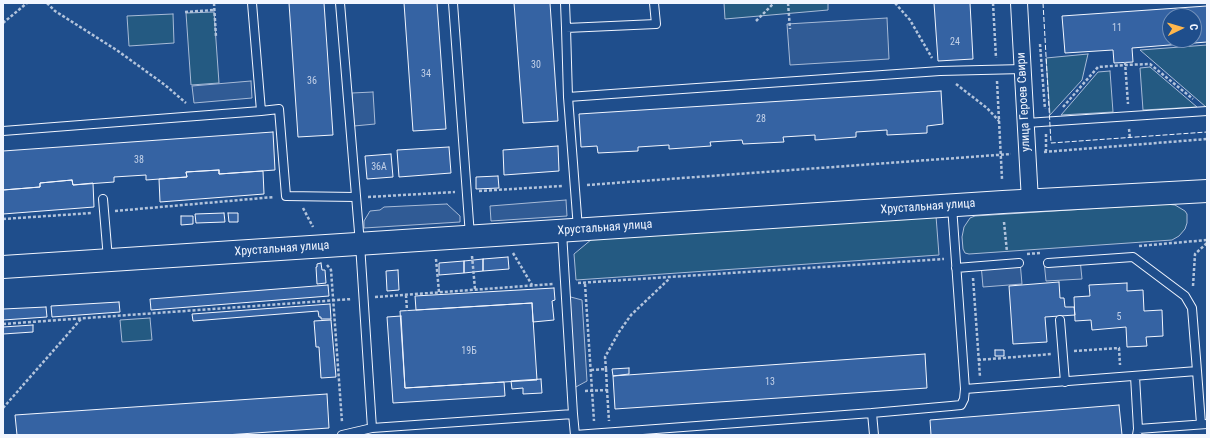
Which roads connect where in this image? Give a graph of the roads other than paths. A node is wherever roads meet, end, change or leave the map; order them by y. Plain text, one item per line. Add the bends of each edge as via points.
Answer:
1 (252, 3) edge
2 (340, 3) edge
3 (453, 3) edge
4 (565, 3) edge
5 (654, 3) edge
6 (1018, 3) edge
7 (566, 28) junction
8 (1023, 69) junction
9 (568, 97) junction
10 (261, 111) junction
11 (1207, 111) edge
12 (1026, 123) junction
13 (3, 131) edge
14 (1207, 191) edge
15 (355, 197) junction
16 (103, 199) dead end
17 (1030, 201) junction
18 (952, 206) junction
19 (570, 230) junction
20 (360, 244) junction
21 (472, 251) junction
22 (108, 260) junction
23 (1019, 263) dead end
24 (1048, 263) dead end
25 (3, 267) edge
26 (956, 268) junction
27 (1060, 320) dead end
28 (1197, 371) junction
29 (1135, 376) junction
30 (1065, 382) junction
31 (965, 389) junction
32 (872, 413) junction
33 (573, 414) junction
34 (1204, 424) edge
35 (372, 428) junction
36 (1138, 432) edge
37 (636, 433) edge
38 (342, 435) edge
39 (874, 435) edge

1 - 10 lane
2 - 15 lane
3 - 21 lane
4 - 7 lane
5 - 7 lane via 656,24
6 - 8 street, улица Героев Свири
7 - 9 lane
8 - 9 lane via 940,71
8 - 12 street, улица Героев Свири
9 - 19 lane via 575,186
10 - 13 lane
10 - 15 lane via 279,109 286,196
11 - 12 lane
12 - 17 street, улица Героев Свири
14 - 17 main road, Хрустальная улица
15 - 20 lane
16 - 22 lane
17 - 18 main road, Хрустальная улица
18 - 19 main road, Хрустальная улица
18 - 26 lane
19 - 21 main road, Хрустальная улица
19 - 33 lane via 565,283
20 - 21 main road, Хрустальная улица
20 - 22 main road, Хрустальная улица
20 - 35 lane
22 - 25 main road, Хрустальная улица
23 - 26 lane
24 - 28 lane via 1133,257 1185,296 1192,308
26 - 31 lane
27 - 30 lane
28 - 29 lane
28 - 34 lane
29 - 30 lane
29 - 36 lane
30 - 31 lane
31 - 32 lane via 961,405
32 - 37 lane
32 - 39 lane
33 - 35 lane
33 - 37 lane via 575,435
34 - 36 lane
35 - 38 lane

